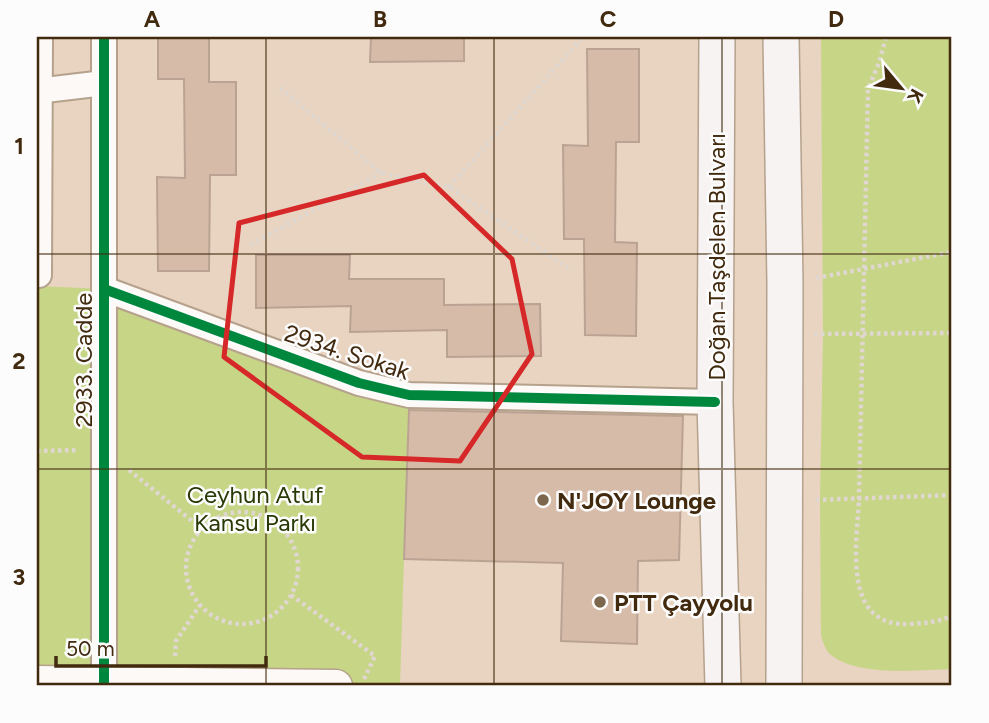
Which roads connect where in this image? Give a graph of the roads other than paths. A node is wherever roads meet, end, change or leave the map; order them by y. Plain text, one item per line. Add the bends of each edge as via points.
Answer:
1 (40, 37) edge
2 (104, 37) edge
3 (717, 37) edge
4 (781, 37) edge
5 (104, 83) junction
6 (38, 91) edge
7 (37, 275) edge
8 (104, 289) junction
9 (715, 402) junction
10 (37, 682) edge
11 (104, 684) edge
12 (337, 686) edge
13 (723, 686) edge
14 (784, 686) edge

1 - 6 street
2 - 5 street, 2933. Cadde
3 - 9 main road, Doğan Taşdelen Bulvarı
4 - 14 main road
5 - 6 street
5 - 8 street, 2933. Cadde
6 - 7 street
8 - 9 street, 2934. Sokak via 359,383 409,395
8 - 11 street, 2933. Cadde
9 - 13 main road, Doğan Taşdelen Bulvarı
10 - 11 street
11 - 12 street

